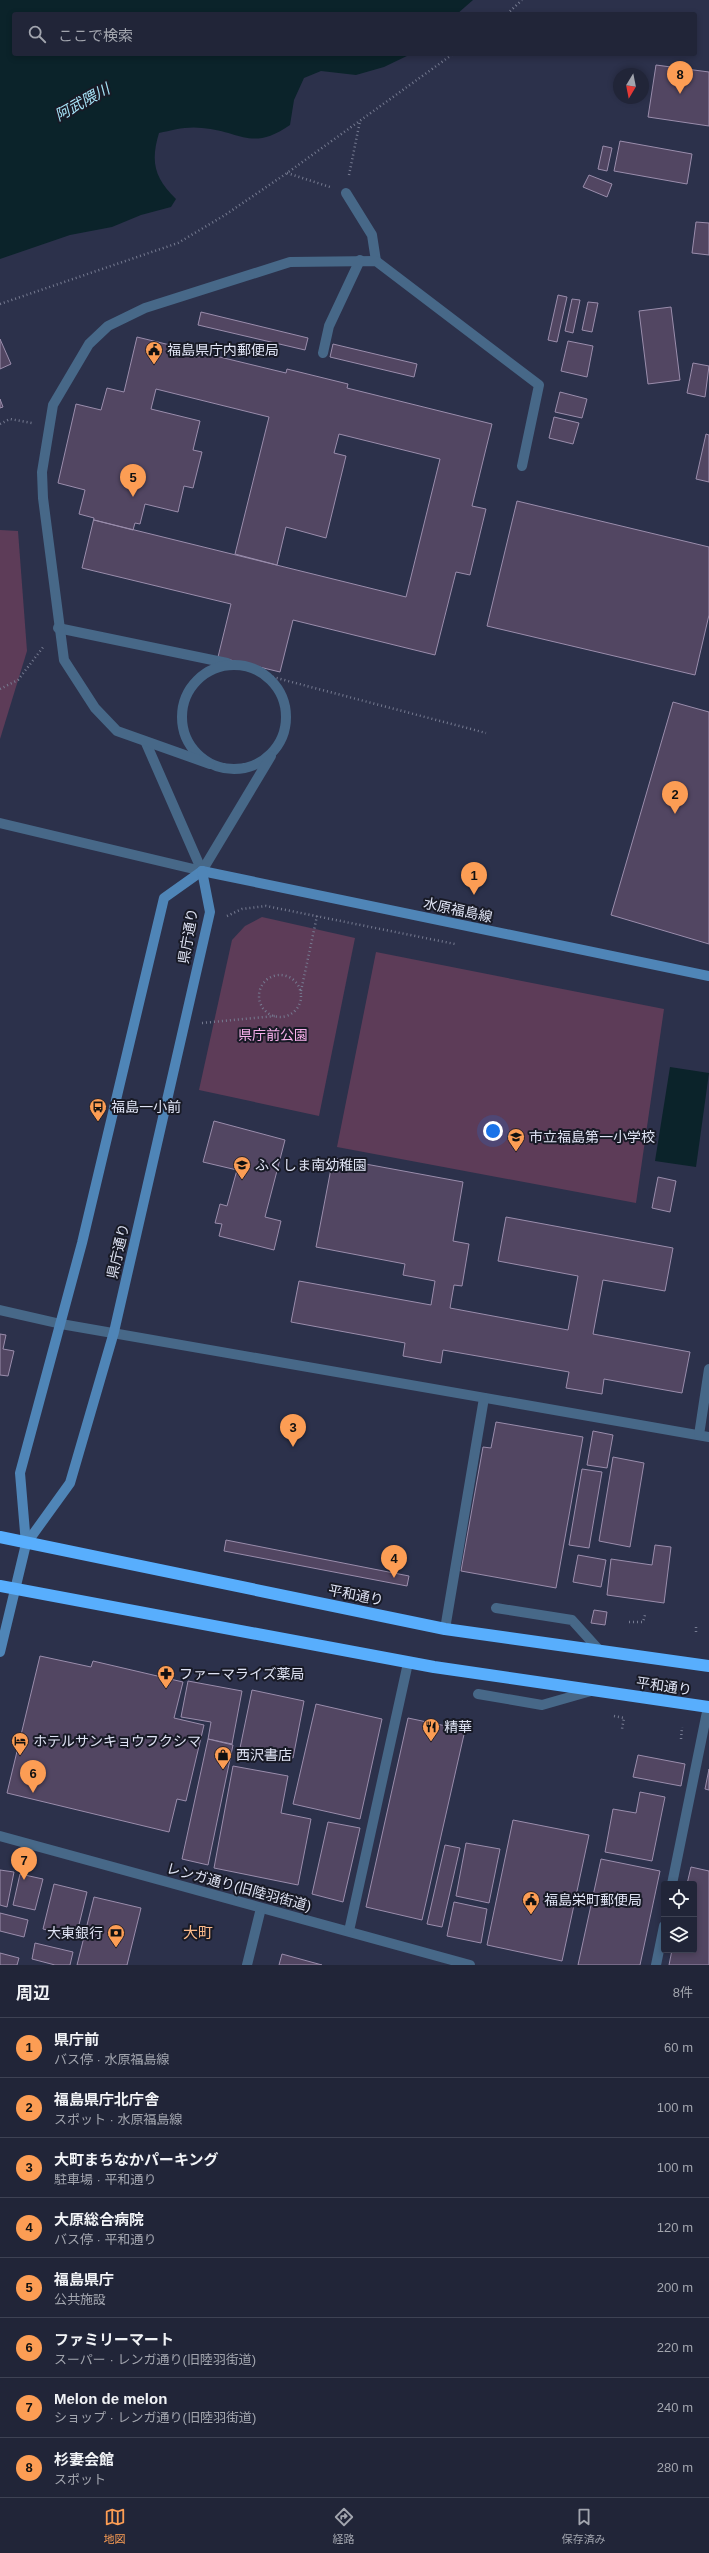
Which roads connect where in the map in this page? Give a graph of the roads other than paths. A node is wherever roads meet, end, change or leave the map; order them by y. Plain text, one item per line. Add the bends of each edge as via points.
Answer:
1 (346, 193) road end
2 (360, 260) junction
3 (376, 261) junction
4 (323, 353) dead end
5 (522, 466) dead end
6 (58, 628) junction
7 (233, 664) junction
8 (146, 743) junction
9 (274, 751) junction
10 (210, 764) junction
11 (0, 823) edge
12 (202, 871) junction
13 (709, 976) edge
14 (0, 1310) edge
15 (61, 1324) junction
16 (114, 1332) junction
17 (709, 1369) edge
18 (484, 1398) junction
19 (704, 1436) edge
20 (0, 1536) edge
21 (26, 1544) junction
22 (0, 1586) edge
23 (13, 1590) junction
24 (496, 1608) dead end
25 (445, 1629) junction
26 (600, 1651) junction
27 (0, 1652) edge
28 (408, 1663) junction
29 (709, 1666) edge
30 (593, 1690) junction
31 (478, 1694) dead end
32 (709, 1707) edge
33 (0, 1836) edge
34 (673, 1881) edge
35 (261, 1908) junction
36 (349, 1931) junction
37 (661, 1941) edge
38 (247, 1965) edge
39 (470, 1965) edge
40 (656, 1965) edge

1 - 3 street via 372,235
2 - 3 street
2 - 4 street via 328,326
2 - 6 street via 290,262 145,308 108,326 89,344 53,405 42,472
3 - 5 street via 539,385
6 - 7 street
6 - 8 street via 64,660 95,708 117,731
7 - 9 street via 250,667 265,675 277,687 284,703 286,720 282,736
7 - 10 street via 216,667 201,676 189,689 182,705 181,723 186,739 196,754
8 - 10 street
8 - 12 street
9 - 10 street via 261,762 245,768 228,769
9 - 12 street
11 - 12 street
12 - 13 main road, 水原福島線
12 - 15 main road, 県庁通り via 164,898
12 - 16 main road, 県庁通り via 210,912
14 - 15 street
15 - 16 street
15 - 21 main road, 県庁通り via 20,1474
16 - 18 street
16 - 21 main road, 県庁通り via 70,1483
17 - 19 street
18 - 19 street
18 - 25 street
20 - 21 highway, 平和通り
21 - 23 main road, 県庁通り
21 - 25 highway, 平和通り
22 - 23 highway, 平和通り
23 - 27 main road, 県庁通り
23 - 28 highway, 平和通り via 138,1611
24 - 26 street via 572,1620
25 - 26 highway, 平和通り
26 - 29 highway, 平和通り
28 - 30 highway, 平和通り
28 - 36 street
30 - 31 street via 542,1705
30 - 32 highway, 平和通り
32 - 34 street
33 - 35 street, レンガ通り(旧陸羽街道)
35 - 36 street, レンガ通り(旧陸羽街道)
35 - 38 street
36 - 39 street, レンガ通り(旧陸羽街道)
37 - 40 street

